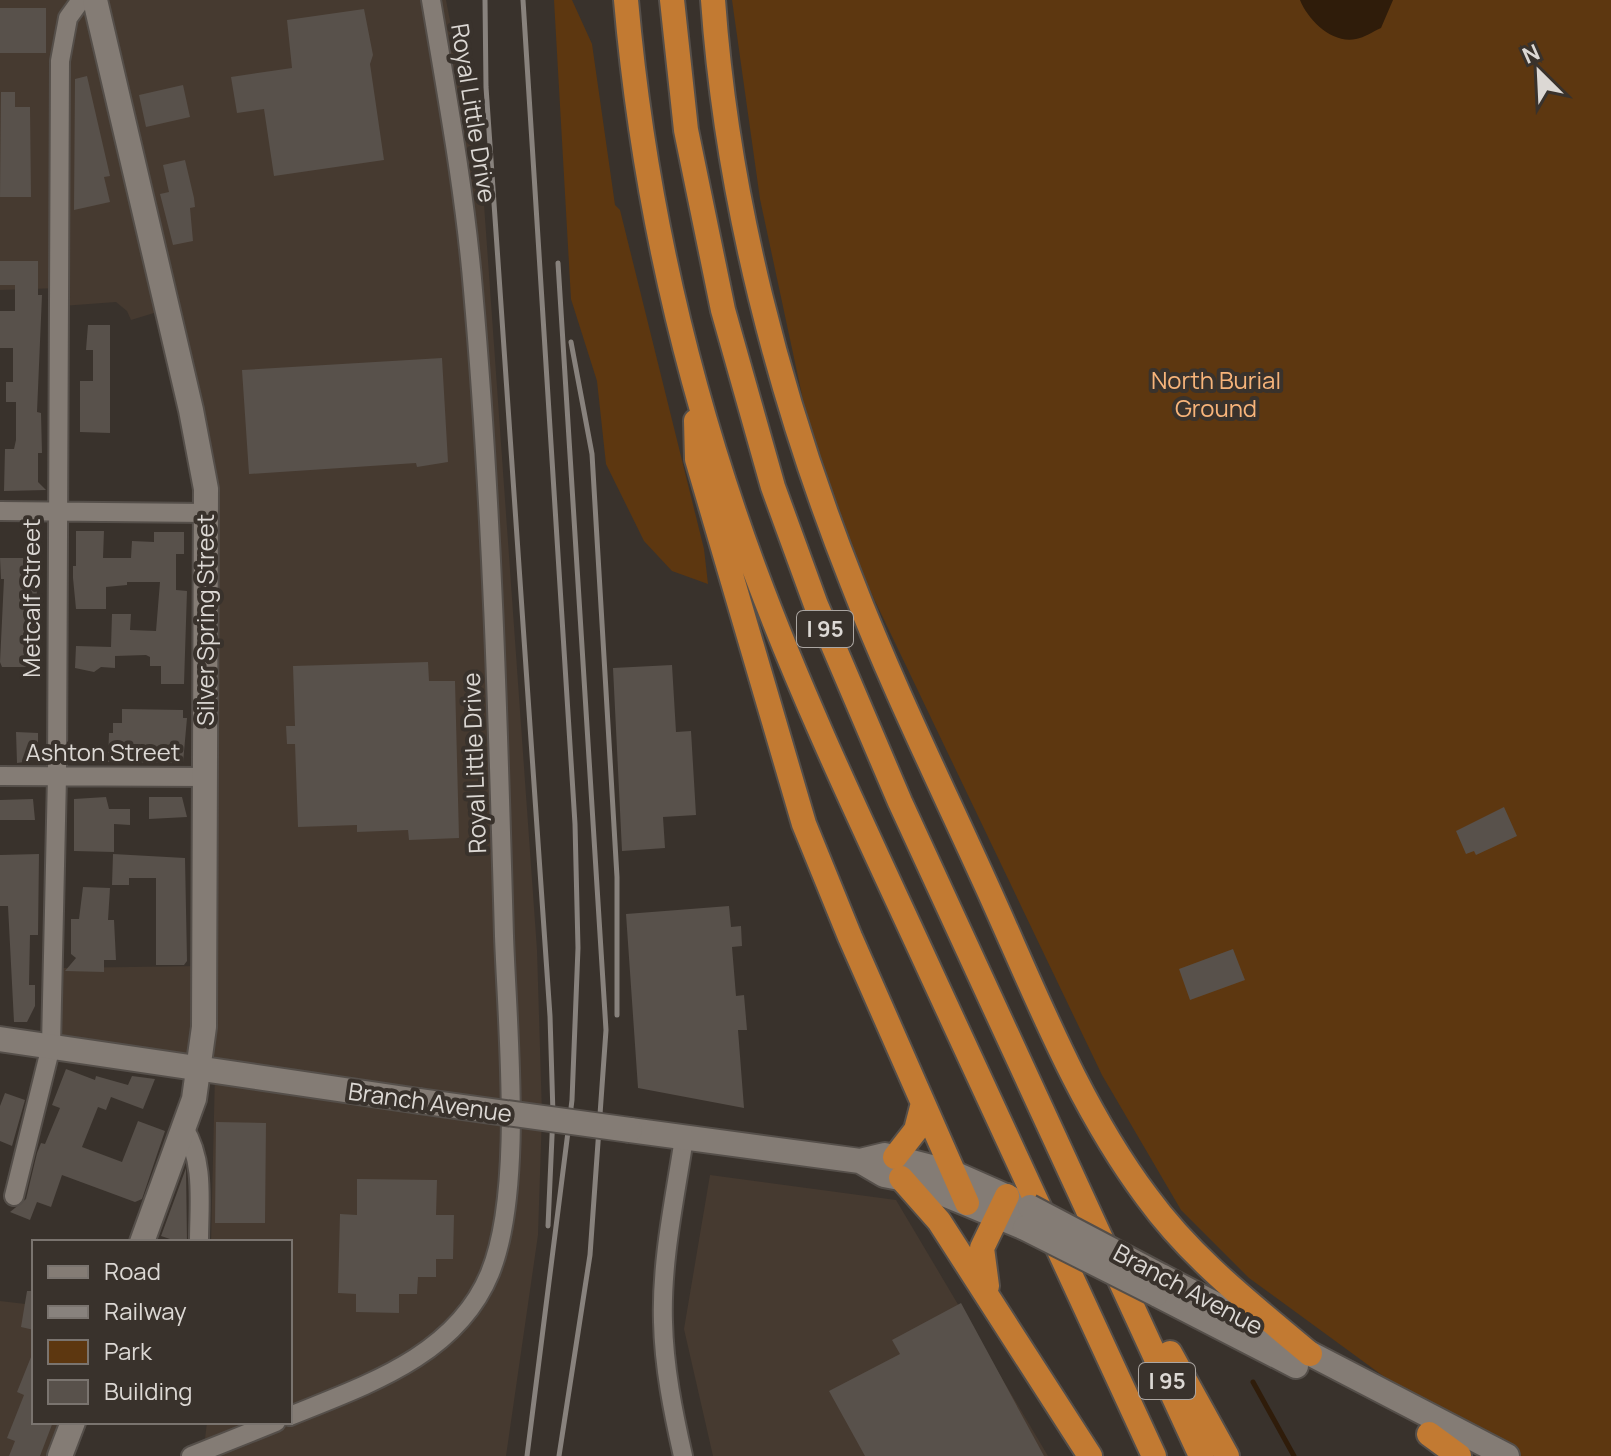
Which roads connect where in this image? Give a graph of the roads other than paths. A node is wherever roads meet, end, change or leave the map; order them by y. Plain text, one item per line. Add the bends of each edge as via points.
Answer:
1 (81, 0) edge
2 (95, 0) edge
3 (431, 0) edge
4 (626, 0) edge
5 (672, 0) edge
6 (713, 0) edge
7 (696, 387) junction
8 (0, 511) edge
9 (56, 512) junction
10 (208, 513) junction
11 (0, 776) edge
12 (57, 776) junction
13 (207, 777) junction
14 (0, 1039) edge
15 (51, 1046) junction
16 (200, 1068) junction
17 (923, 1103) junction
18 (184, 1128) junction
19 (684, 1138) junction
20 (898, 1168) junction
21 (954, 1173) junction
22 (14, 1196) dead end
23 (967, 1203) junction
24 (1002, 1205) junction
25 (1092, 1220) junction
26 (143, 1240) edge
27 (199, 1240) edge
28 (1158, 1285) junction
29 (995, 1303) junction
30 (1310, 1354) junction
31 (292, 1415) edge
32 (72, 1424) edge
33 (271, 1424) edge
34 (1429, 1434) junction
35 (60, 1456) edge
36 (191, 1456) edge
37 (683, 1456) edge
38 (1090, 1456) edge
39 (1154, 1456) edge
40 (1201, 1456) edge
41 (1227, 1456) edge
42 (1459, 1456) edge
43 (1470, 1456) edge
44 (1507, 1456) edge

1 - 9 street, Metcalf Street via 68,18 60,61
2 - 10 main road, Silver Spring Street via 191,410
3 - 31 street, Royal Little Drive via 472,275 488,483 508,1169 500,1242 490,1274 468,1311 440,1341 398,1370
4 - 7 highway, I 95 via 658,224
5 - 25 highway, I 95 via 686,130 710,250 773,487 840,667
6 - 30 highway via 741,197 782,375 874,637 1069,1065 1114,1149 1145,1196 1194,1253
7 - 17 highway via 697,459 787,774 828,885
7 - 39 highway, I 95 via 750,557 811,710
8 - 9 street
9 - 10 street
9 - 12 street, Metcalf Street
10 - 13 main road, Silver Spring Street
11 - 12 street, Ashton Street
12 - 13 street, Ashton Street
12 - 15 street, Metcalf Street
13 - 16 main road, Silver Spring Street
14 - 15 main road, Branch Avenue
15 - 16 main road, Branch Avenue
15 - 22 street, Metcalf Street
16 - 18 main road, Silver Spring Street
16 - 19 main road, Branch Avenue, bridge
17 - 20 highway
17 - 21 highway
18 - 26 main road, Silver Spring Street
18 - 27 street via 196,1148
19 - 20 main road, Branch Avenue via 860,1161 884,1175
19 - 37 street via 662,1321
20 - 21 main road, Branch Avenue
20 - 23 main road, Branch Avenue
20 - 29 highway
21 - 23 highway
21 - 24 main road, Branch Avenue
23 - 24 main road, Branch Avenue
24 - 28 main road, Branch Avenue, bridge
24 - 29 highway via 981,1252
25 - 40 highway, I 95
25 - 41 highway
28 - 30 main road, Branch Avenue
28 - 34 main road, Branch Avenue
29 - 38 highway
30 - 44 main road, Branch Avenue
32 - 35 main road
33 - 36 street
34 - 42 highway
34 - 43 main road, Branch Avenue

